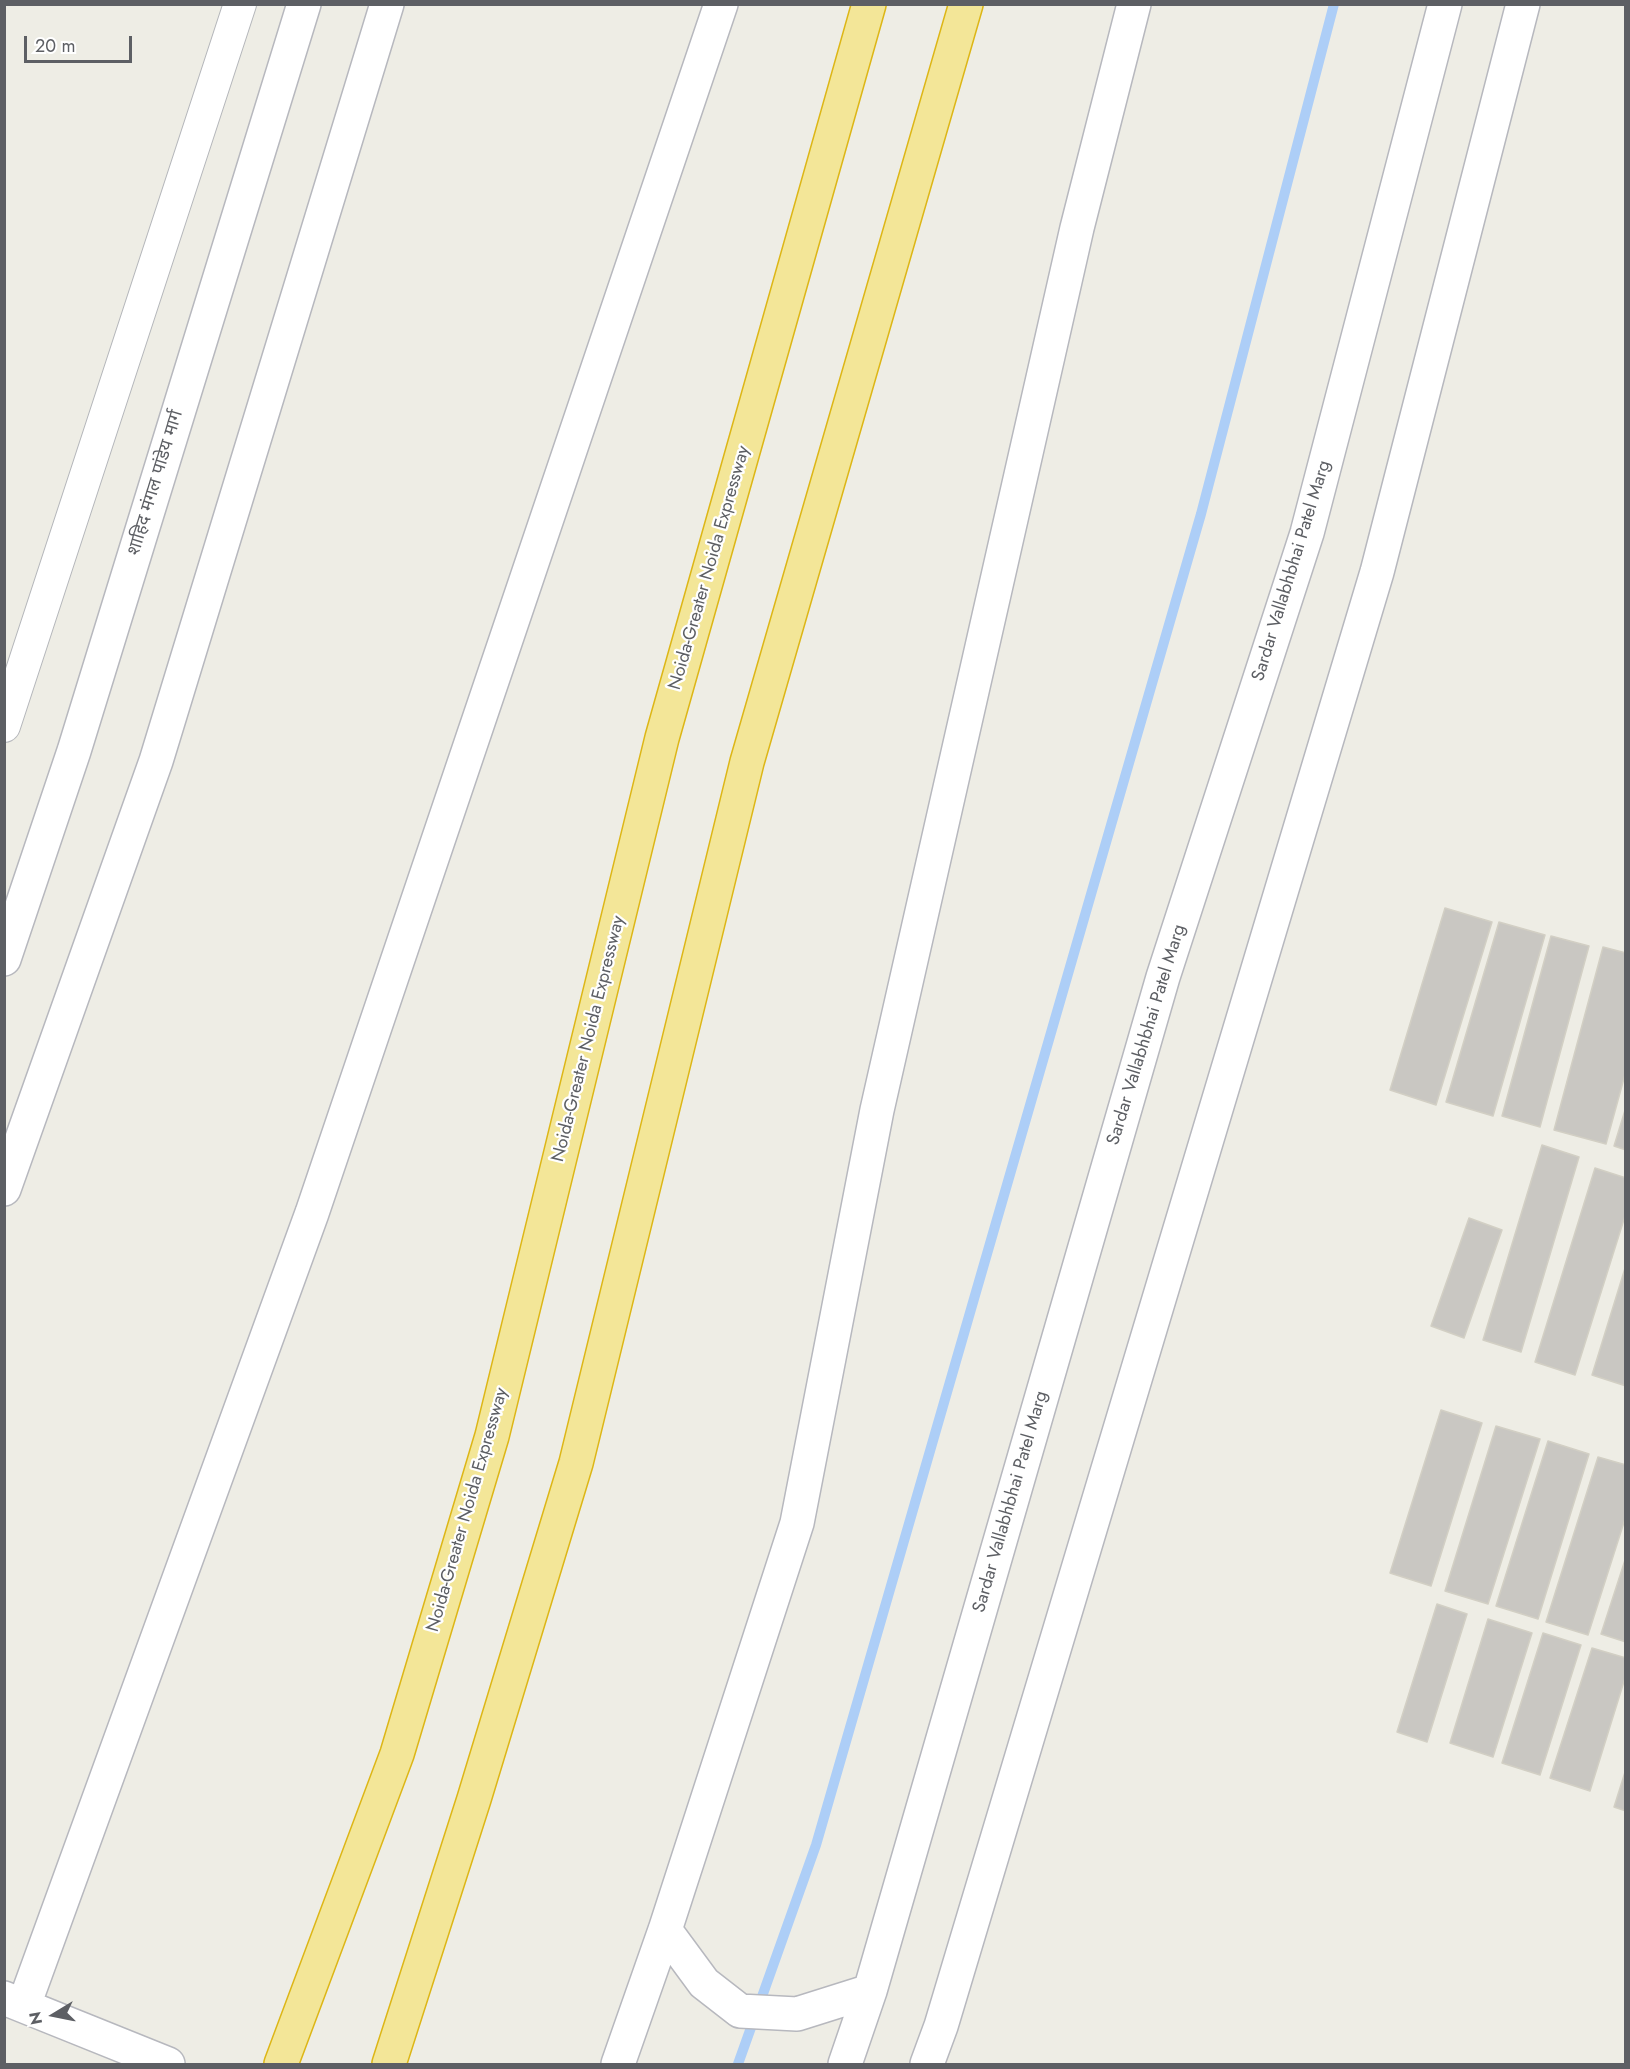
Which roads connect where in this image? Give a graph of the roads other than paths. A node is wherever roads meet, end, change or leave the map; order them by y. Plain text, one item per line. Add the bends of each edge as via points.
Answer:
1 (240, 4) edge
2 (304, 4) edge
3 (387, 4) edge
4 (721, 4) edge
5 (869, 4) edge
6 (966, 4) edge
7 (1134, 4) edge
8 (1445, 4) edge
9 (1523, 4) edge
10 (4, 726) edge
11 (4, 960) edge
12 (4, 1189) edge
13 (665, 1930) junction
14 (870, 1991) junction
15 (14, 2001) edge
16 (285, 2055) edge
17 (616, 2063) edge
18 (168, 2064) edge
19 (389, 2064) edge
20 (845, 2064) edge
21 (927, 2064) edge

1 - 10 street
2 - 11 street, शाहिद मंगल पांडेय मार्ग via 74,751
3 - 12 street via 156,761
4 - 15 street via 312,1213
5 - 16 highway, Noida-Greater Noida Expressway via 662,738 492,1436 398,1754
6 - 19 highway via 747,762 576,1462
7 - 13 street via 1074,240 877,1110 797,1523
8 - 14 street, Sardar Vallabhbhai Patel Marg via 1307,533 1163,977
9 - 21 street via 1377,572
13 - 14 street via 704,1983 740,2011 798,2014
13 - 17 street
14 - 20 street, Sardar Vallabhbhai Patel Marg
15 - 18 street

